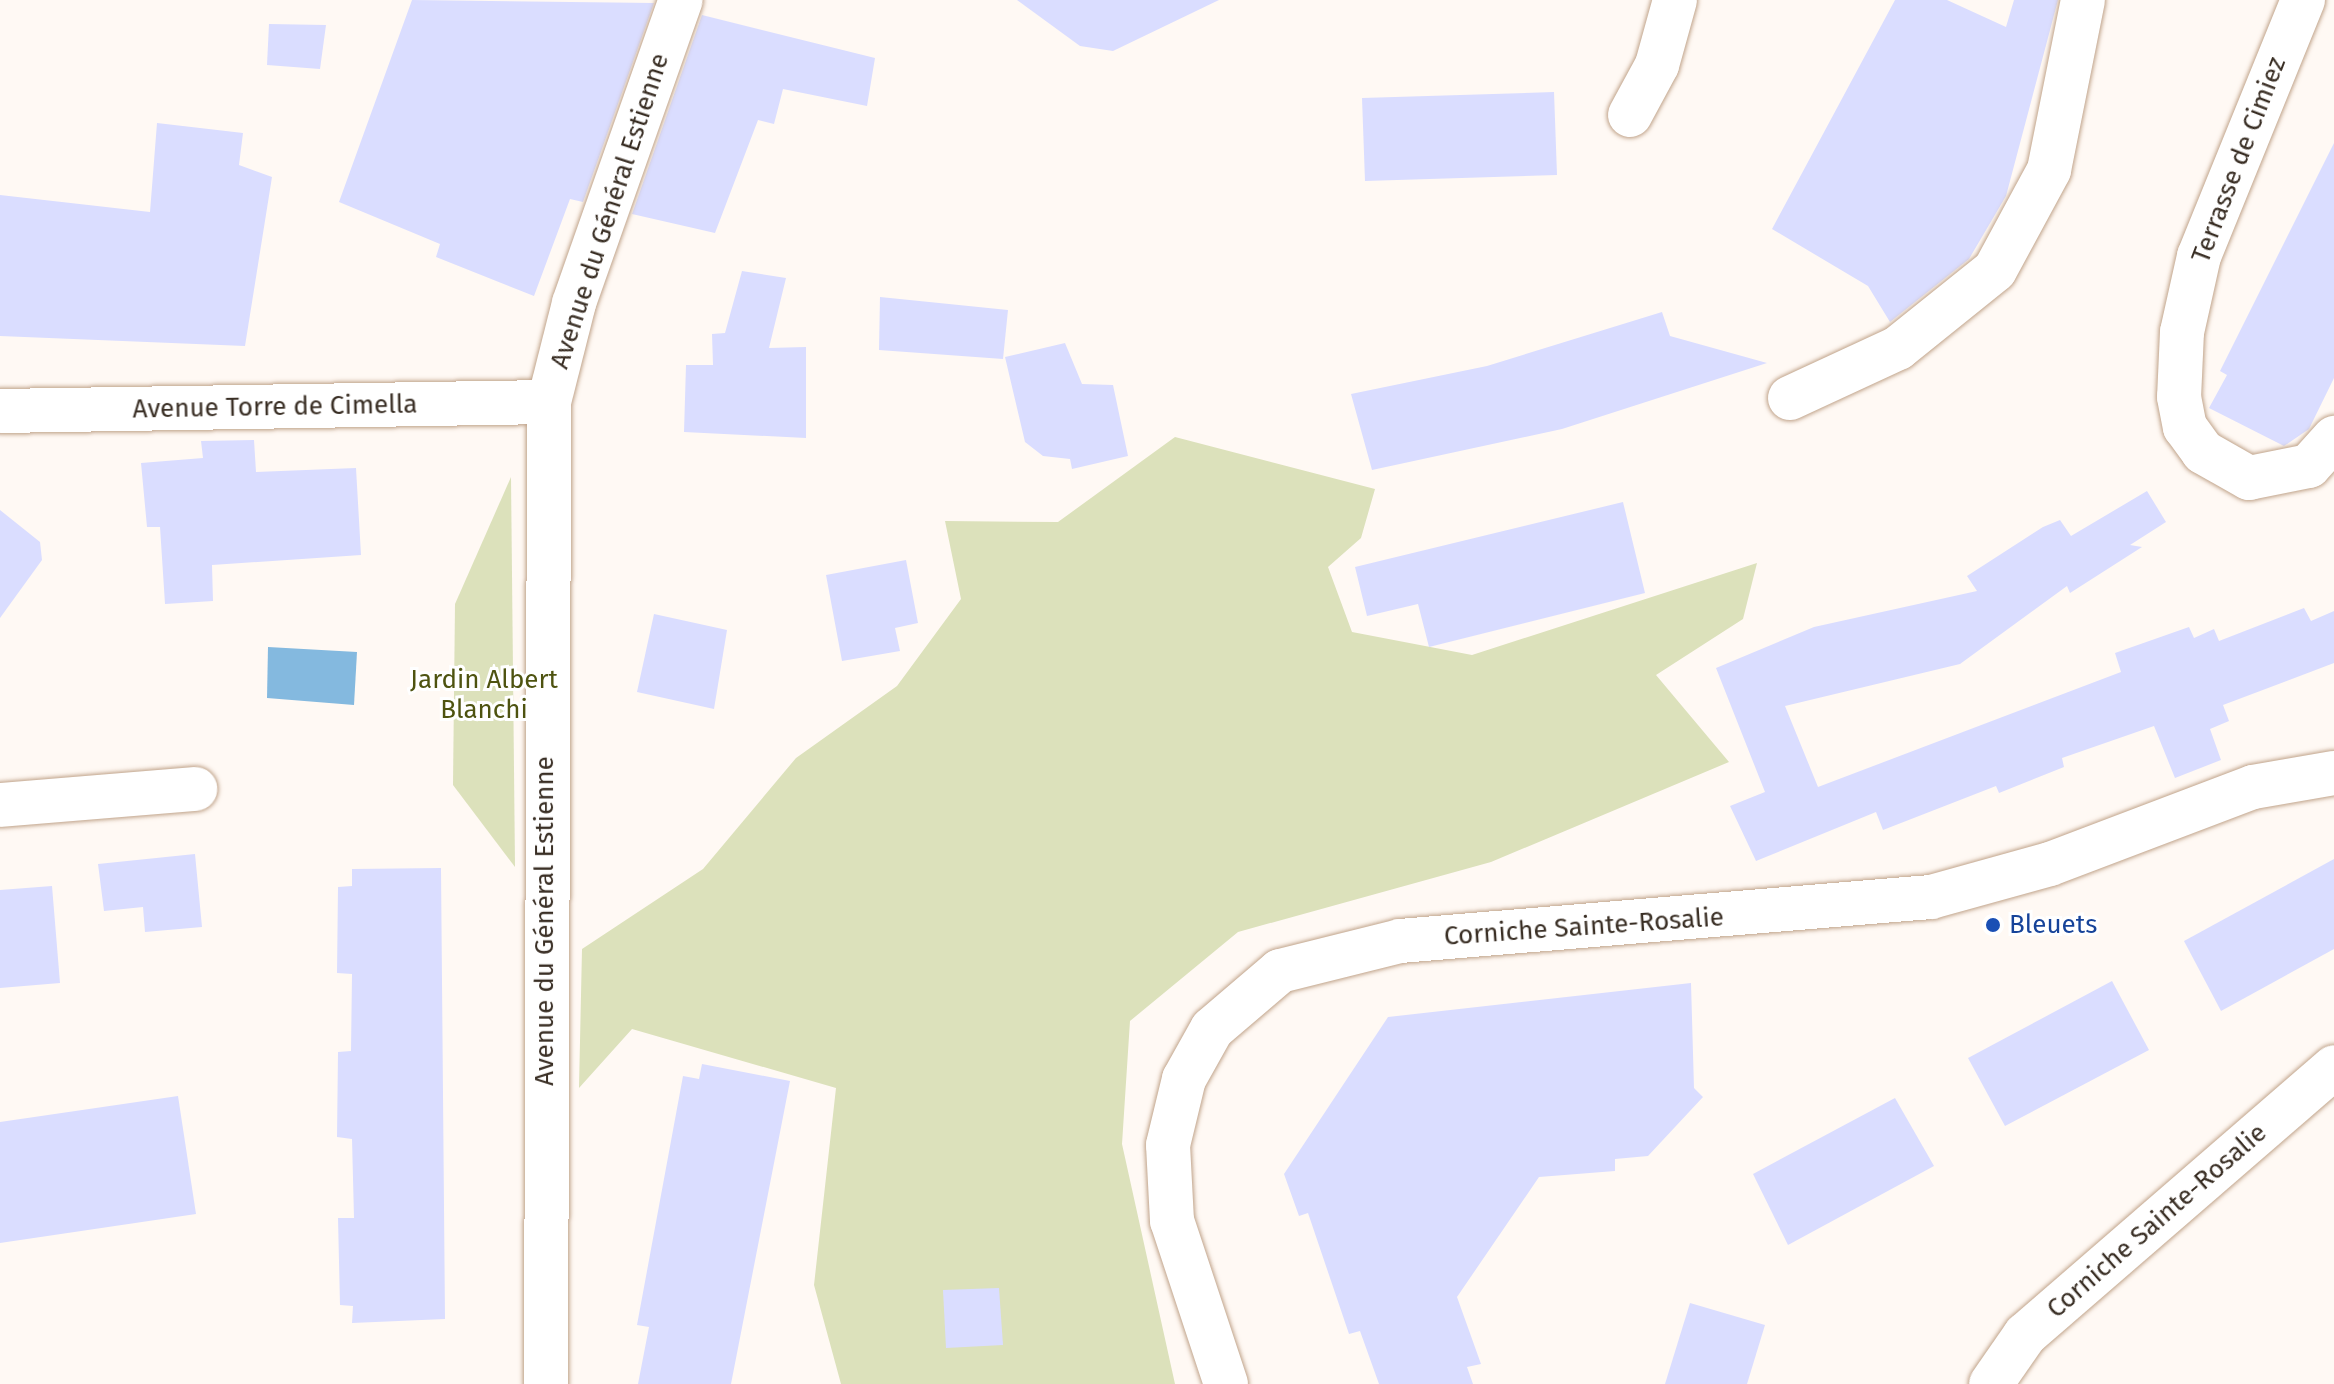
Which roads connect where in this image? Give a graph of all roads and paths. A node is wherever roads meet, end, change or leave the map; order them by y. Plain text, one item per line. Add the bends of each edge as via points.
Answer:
1 (681, 0) edge
2 (1675, 0) edge
3 (2083, 0) edge
4 (2303, 0) edge
5 (1630, 115) dead end
6 (1790, 398) dead end
7 (549, 402) junction
8 (0, 411) edge
9 (2334, 438) edge
10 (2334, 773) edge
11 (195, 789) dead end
12 (0, 805) edge
13 (2334, 1067) edge
14 (546, 1384) edge
15 (1226, 1384) edge
16 (1991, 1384) edge

1 - 7 street, Avenue du Général Estienne via 574,303
2 - 5 street via 1657,65
3 - 6 street via 2049,170 1995,270 1898,348
4 - 9 street, Terrasse de Cimiez via 2199,256 2182,332 2179,397 2185,427 2203,452 2249,478 2309,466
7 - 8 street, Avenue Torre de Cimella
7 - 14 street, Avenue du Général Estienne
10 - 15 street, Corniche Sainte-Rosalie via 2253,787 2050,864 1916,900 1400,941 1280,971 1212,1029 1184,1079 1168,1145 1172,1221
11 - 12 street
13 - 16 street, Corniche Sainte-Rosalie via 2025,1335

